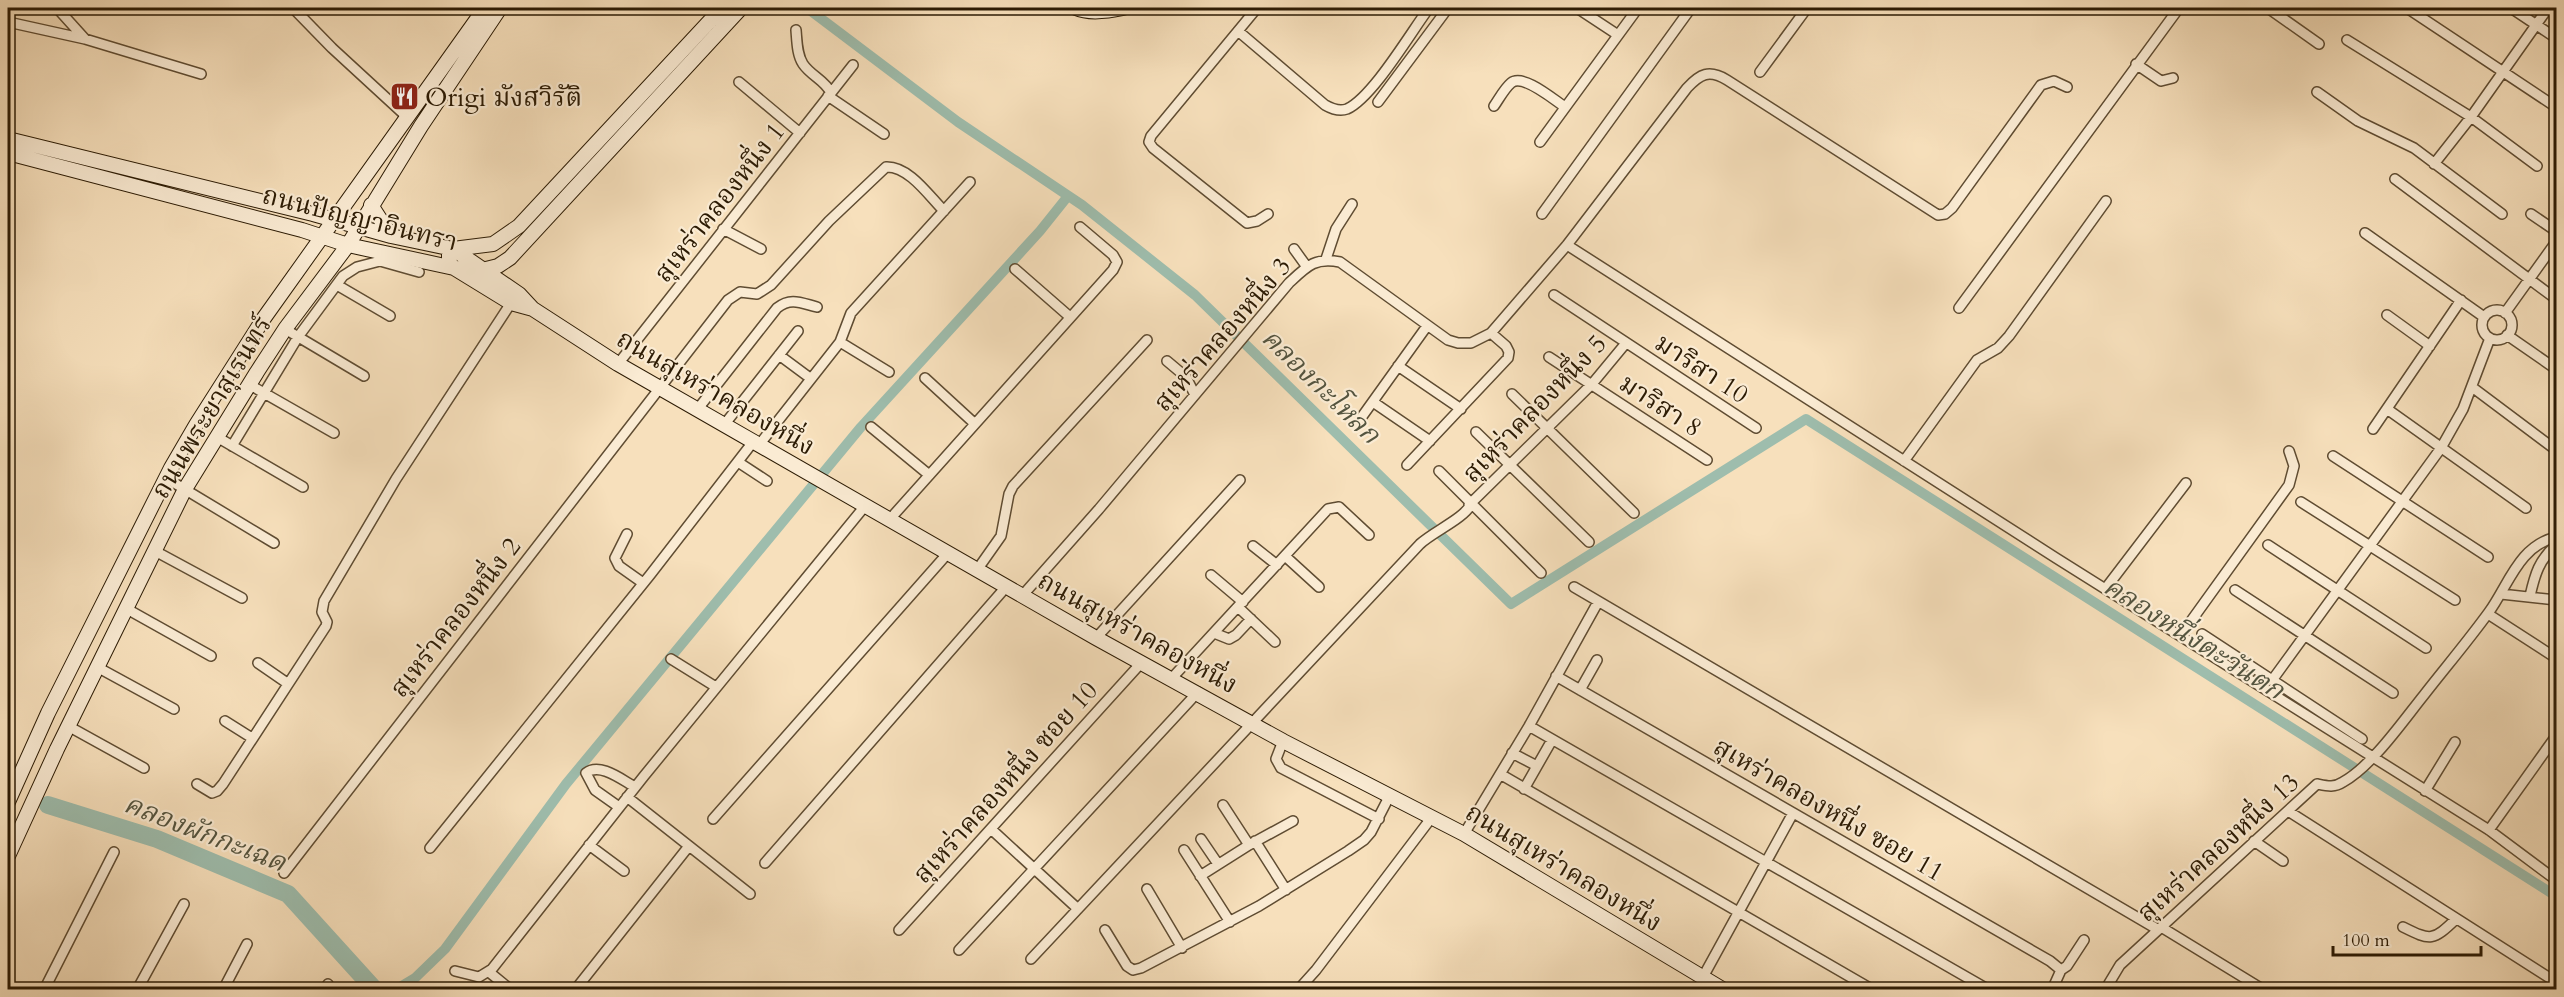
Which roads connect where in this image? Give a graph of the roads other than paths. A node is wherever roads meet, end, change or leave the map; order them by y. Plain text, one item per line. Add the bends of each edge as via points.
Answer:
1 (57, 8) edge
2 (293, 8) edge
3 (485, 8) edge
4 (500, 8) edge
5 (722, 8) edge
6 (741, 8) edge
7 (1076, 8) edge
8 (1123, 8) edge
9 (1257, 8) edge
10 (1429, 8) edge
11 (1448, 8) edge
12 (1577, 8) edge
13 (1638, 8) edge
14 (1691, 8) edge
15 (1807, 8) edge
16 (2178, 8) edge
17 (2268, 8) edge
18 (2407, 8) edge
19 (2511, 8) edge
20 (2548, 8) edge
21 (8, 22) edge
22 (2537, 24) junction
23 (796, 30) dead end
24 (1238, 31) junction
25 (1618, 35) junction
26 (2556, 38) edge
27 (86, 39) junction
28 (2346, 40) dead end
29 (2319, 44) dead end
30 (2136, 64) junction
31 (853, 65) dead end
32 (2504, 71) junction
33 (1760, 72) dead end
34 (201, 74) dead end
35 (2173, 78) dead end
36 (739, 82) dead end
37 (2067, 87) dead end
38 (2316, 92) dead end
39 (830, 95) junction
40 (1378, 102) dead end
41 (1494, 106) dead end
42 (1565, 107) junction
43 (2556, 107) edge
44 (407, 117) junction
45 (2471, 117) junction
46 (800, 133) junction
47 (884, 134) dead end
48 (8, 139) edge
49 (1540, 142) dead end
50 (8, 153) edge
51 (2434, 164) junction
52 (2537, 166) dead end
53 (2395, 180) dead end
54 (970, 182) dead end
55 (350, 199) junction
56 (2106, 201) dead end
57 (1352, 204) dead end
58 (371, 205) junction
59 (944, 211) junction
60 (1268, 213) dead end
61 (313, 214) junction
62 (1542, 214) dead end
63 (2502, 214) dead end
64 (2531, 214) dead end
65 (334, 220) junction
66 (358, 227) junction
67 (1080, 227) dead end
68 (723, 229) junction
69 (302, 230) junction
70 (2556, 231) edge
71 (2365, 233) dead end
72 (322, 236) junction
73 (391, 236) junction
74 (2556, 242) edge
75 (1567, 244) junction
76 (348, 245) junction
77 (453, 249) junction
78 (761, 249) dead end
79 (1294, 249) dead end
80 (510, 258) junction
81 (1326, 259) junction
82 (305, 260) junction
83 (450, 267) junction
84 (1307, 267) junction
85 (1015, 268) dead end
86 (482, 270) junction
87 (419, 272) dead end
88 (2530, 279) junction
89 (337, 285) junction
90 (1554, 296) dead end
91 (515, 299) junction
92 (2556, 299) edge
93 (2462, 300) junction
94 (817, 307) dead end
95 (1959, 308) dead end
96 (2505, 313) junction
97 (2387, 315) dead end
98 (390, 316) dead end
99 (1070, 317) junction
100 (2484, 317) junction
101 (1426, 326) junction
102 (285, 329) junction
103 (798, 331) dead end
104 (1491, 333) junction
105 (2507, 335) junction
106 (298, 337) junction
107 (2490, 338) junction
108 (1147, 339) dead end
109 (840, 342) junction
110 (1626, 343) junction
111 (2430, 346) junction
112 (779, 355) junction
113 (1549, 357) dead end
114 (1167, 361) dead end
115 (618, 364) junction
116 (1398, 366) junction
117 (2556, 369) edge
118 (889, 372) dead end
119 (364, 376) dead end
120 (810, 378) junction
121 (926, 378) dead end
122 (1592, 384) junction
123 (250, 385) junction
124 (2472, 387) junction
125 (659, 388) junction
126 (264, 392) junction
127 (1512, 394) dead end
128 (1195, 395) junction
129 (1373, 402) junction
130 (1461, 409) junction
131 (2387, 409) junction
132 (697, 410) junction
133 (1361, 418) dead end
134 (974, 423) junction
135 (724, 425) junction
136 (871, 427) dead end
137 (1548, 428) junction
138 (1756, 428) dead end
139 (2373, 429) dead end
140 (1476, 432) dead end
141 (334, 433) dead end
142 (217, 437) junction
143 (1430, 441) junction
144 (756, 444) junction
145 (232, 446) junction
146 (2441, 448) junction
147 (2556, 450) edge
148 (2289, 451) dead end
149 (2333, 456) dead end
150 (1707, 460) dead end
151 (1904, 461) junction
152 (738, 462) junction
153 (1407, 465) dead end
154 (1510, 465) junction
155 (1439, 471) dead end
156 (928, 474) junction
157 (166, 478) junction
158 (1240, 480) dead end
159 (767, 481) dead end
160 (2186, 483) dead end
161 (303, 487) dead end
162 (185, 489) junction
163 (2403, 500) junction
164 (2301, 502) dead end
165 (1472, 503) junction
166 (865, 506) junction
167 (2526, 508) dead end
168 (1634, 513) dead end
169 (890, 519) junction
170 (627, 534) dead end
171 (1369, 535) dead end
172 (2556, 537) edge
173 (1589, 542) dead end
174 (274, 543) dead end
175 (2268, 545) dead end
176 (2370, 545) junction
177 (2556, 545) edge
178 (1253, 546) dead end
179 (155, 551) junction
180 (948, 553) junction
181 (1285, 556) junction
182 (2488, 556) dead end
183 (1277, 565) junction
184 (976, 570) junction
185 (1541, 573) dead end
186 (1211, 575) dead end
187 (643, 584) junction
188 (1006, 587) junction
189 (1319, 587) dead end
190 (1574, 587) dead end
191 (2106, 588) junction
192 (2235, 590) dead end
193 (2337, 590) junction
194 (2501, 594) junction
195 (1022, 596) junction
196 (2530, 596) junction
197 (242, 598) dead end
198 (2455, 600) dead end
199 (2556, 600) edge
200 (1598, 602) junction
201 (1240, 604) junction
202 (127, 609) junction
203 (2488, 614) junction
204 (1251, 619) junction
205 (1214, 633) junction
206 (2202, 634) dead end
207 (2181, 635) junction
208 (2305, 635) junction
209 (1096, 638) junction
210 (1275, 642) dead end
211 (2426, 648) dead end
212 (211, 656) dead end
213 (2556, 658) edge
214 (671, 659) dead end
215 (1597, 660) dead end
216 (1142, 662) junction
217 (258, 663) dead end
218 (97, 668) junction
219 (1556, 676) junction
220 (1172, 678) junction
221 (2273, 679) junction
222 (287, 683) junction
223 (716, 687) junction
224 (1580, 690) junction
225 (1197, 692) junction
226 (2393, 693) dead end
227 (174, 709) dead end
228 (225, 721) dead end
229 (1253, 724) junction
230 (68, 726) junction
231 (1529, 726) junction
232 (2556, 736) edge
233 (252, 738) junction
234 (2362, 739) dead end
235 (1552, 740) junction
236 (1283, 741) junction
237 (2455, 742) dead end
238 (1512, 753) junction
239 (2370, 759) junction
240 (1537, 766) junction
241 (144, 768) dead end
242 (1500, 774) junction
243 (197, 784) dead end
244 (635, 787) junction
245 (1524, 789) junction
246 (2425, 791) junction
247 (1390, 795) junction
248 (627, 797) junction
249 (8, 802) edge
250 (1223, 806) dead end
251 (619, 807) junction
252 (2288, 811) junction
253 (1793, 813) junction
254 (1432, 817) junction
255 (713, 819) dead end
256 (1378, 819) junction
257 (1293, 821) dead end
258 (991, 829) junction
259 (2489, 830) junction
260 (1464, 834) junction
261 (1201, 839) dead end
262 (2254, 841) junction
263 (1252, 843) junction
264 (589, 845) junction
265 (689, 846) junction
266 (430, 848) dead end
267 (1184, 850) dead end
268 (114, 852) dead end
269 (8, 856) edge
270 (2283, 861) dead end
271 (765, 863) dead end
272 (1766, 863) junction
273 (1218, 864) junction
274 (1035, 870) junction
275 (624, 871) dead end
276 (284, 873) dead end
277 (1200, 876) junction
278 (2556, 878) edge
279 (1147, 889) dead end
280 (1286, 890) junction
281 (750, 894) dead end
282 (184, 903) dead end
283 (1078, 909) junction
284 (1739, 912) junction
285 (2456, 919) junction
286 (1230, 922) junction
287 (2403, 927) dead end
288 (2159, 928) junction
289 (899, 930) dead end
290 (1105, 930) dead end
291 (2084, 940) dead end
292 (247, 944) dead end
293 (1182, 948) junction
294 (959, 950) dead end
295 (1031, 959) dead end
296 (2061, 970) junction
297 (454, 971) dead end
298 (489, 972) junction
299 (1703, 977) junction
300 (2556, 982) edge
301 (44, 990) edge
302 (137, 990) edge
303 (223, 990) edge
304 (511, 990) edge
305 (574, 990) edge
306 (1298, 990) edge
307 (1724, 990) edge
308 (1873, 990) edge
309 (1989, 990) edge
310 (2052, 990) edge
311 (2105, 990) edge
312 (2264, 990) edge

1 - 27 street
2 - 44 street
3 - 44 street, ถนนพระยาสุเรนทร์
4 - 58 street, ถนนพระยาสุเรนทร์
5 - 77 street, ถนนปัญญาอินทรา via 519,226 492,244
6 - 80 street, ถนนปัญญาอินทรา
7 - 8 street
9 - 24 street
10 - 24 street via 1370,89 1346,110 1325,105
11 - 40 street
12 - 25 street
13 - 25 street
14 - 62 street
15 - 33 street
16 - 30 street
17 - 29 street
18 - 32 street
19 - 22 street
20 - 22 street
21 - 27 street
22 - 26 street
22 - 32 street
23 - 39 street via 803,64 825,83
24 - 60 street via 1149,142 1247,223 1257,222
25 - 42 street
27 - 34 street
28 - 45 street
30 - 35 street via 2161,81
30 - 95 street
31 - 39 street, สุเหร่าคลองหนึ่ง 1
32 - 43 street
32 - 45 street
36 - 46 street
37 - 75 street, สุเหร่าคลองหนึ่ง 3 via 2054,81 2041,85 1952,208 1938,216 1727,80 1713,73 1701,75
38 - 51 street via 2358,121 2404,142
39 - 46 street, สุเหร่าคลองหนึ่ง 1
39 - 47 street
41 - 42 street via 1512,82 1519,80
42 - 49 street
44 - 55 street, ถนนพระยาสุเรนทร์
45 - 51 street
45 - 52 street
46 - 68 street, สุเหร่าคลองหนึ่ง 1
48 - 61 street, ถนนปัญญาอินทรา
50 - 69 street, ถนนปัญญาอินทรา
51 - 63 street
53 - 88 street
54 - 59 street
55 - 61 street
55 - 65 street, ถนนพระยาสุเรนทร์
56 - 151 street via 2009,336 1977,360
57 - 81 street via 1336,229
58 - 66 street, ถนนพระยาสุเรนทร์
58 - 73 street
59 - 109 street via 851,313
59 - 125 street, สุเหร่าคลองหนึ่ง 2 via 910,177 886,167 829,221 771,285 757,294 740,292 728,300
61 - 65 street, ถนนปัญญาอินทรา
64 - 70 street
65 - 66 street, ถนนปัญญาอินทรา
65 - 72 street, ถนนพระยาสุเรนทร์
66 - 73 street, ถนนปัญญาอินทรา
66 - 76 street, ถนนพระยาสุเรนทร์
67 - 99 street via 1117,262
68 - 78 street
68 - 115 street, สุเหร่าคลองหนึ่ง 1
69 - 72 street, ถนนปัญญาอินทรา
69 - 82 street
71 - 93 street
72 - 76 street, ถนนปัญญาอินทรา
72 - 82 street, ถนนพระยาสุเรนทร์
73 - 77 street, ถนนปัญญาอินทรา
74 - 88 street
75 - 104 street, สุเหร่าคลองหนึ่ง 3
75 - 151 street
76 - 83 street, ถนนปัญญาอินทรา
76 - 102 street, ถนนพระยาสุเรนทร์
77 - 83 street via 448,254
77 - 86 street, ถนนสุเหร่าคลองหนึ่ง
79 - 84 street
80 - 86 street, ถนนปัญญาอินทรา
80 - 91 street via 508,269
81 - 84 street, สุเหร่าคลองหนึ่ง 3
81 - 101 street, สุเหร่าคลองหนึ่ง 3 via 1340,262
82 - 157 street, ถนนพระยาสุเรนทร์ via 229,370
83 - 86 street, ถนนปัญญาอินทรา
83 - 91 street, ถนนสุเหร่าคลองหนึ่ง
84 - 128 street, สุเหร่าคลองหนึ่ง 3 via 1289,282
85 - 99 street
86 - 91 street, ถนนสุเหร่าคลองหนึ่ง
87 - 89 street via 380,261 351,270
88 - 92 street
88 - 96 street
89 - 98 street
89 - 106 street
90 - 110 street, มาริสา 10
91 - 115 street, ถนนสุเหร่าคลองหนึ่ง
91 - 222 street via 396,479 327,595 322,607 326,626
93 - 100 street
93 - 111 street
94 - 132 street via 788,301 777,308
96 - 100 street via 2494,310
96 - 105 street via 2511,324
97 - 111 street
99 - 134 street
100 - 107 street via 2482,329
101 - 104 street, สุเหร่าคลองหนึ่ง 3 via 1458,343 1471,343
101 - 116 street
102 - 106 street
102 - 123 street, ถนนพระยาสุเรนทร์
103 - 112 street
104 - 130 street via 1506,346 1508,358
105 - 107 street
105 - 117 street
106 - 119 street
106 - 126 street
107 - 124 street
108 - 184 street via 1013,486 1001,536
109 - 118 street
109 - 120 street
110 - 122 street, สุเหร่าคลองหนึ่ง 5
110 - 138 street, มาริสา 10
111 - 131 street
112 - 120 street
112 - 135 street
113 - 122 street, มาริสา 8
114 - 128 street via 1186,378
115 - 125 street, ถนนสุเหร่าคลองหนึ่ง
116 - 129 street
116 - 130 street
120 - 144 street
121 - 134 street
122 - 137 street, สุเหร่าคลองหนึ่ง 5
122 - 150 street, มาริสา 8
123 - 126 street
123 - 142 street, ถนนพระยาสุเรนทร์
124 - 146 street
124 - 147 street
125 - 132 street, ถนนสุเหร่าคลองหนึ่ง
125 - 276 street, สุเหร่าคลองหนึ่ง 2
126 - 141 street
126 - 145 street
127 - 137 street
128 - 195 street, สุเหร่าคลองหนึ่ง 3
129 - 133 street
129 - 143 street
130 - 143 street
131 - 139 street
131 - 146 street
132 - 135 street, ถนนสุเหร่าคลองหนึ่ง
134 - 156 street
135 - 144 street, ถนนสุเหร่าคลองหนึ่ง
136 - 156 street
137 - 154 street, สุเหร่าคลองหนึ่ง 5
137 - 168 street
140 - 154 street
142 - 145 street
142 - 162 street, ถนนพระยาสุเรนทร์
143 - 153 street
144 - 152 street
144 - 166 street, ถนนสุเหร่าคลองหนึ่ง
145 - 161 street
146 - 163 street
146 - 167 street
148 - 207 street via 2294,466 2289,485
149 - 163 street
151 - 191 street
152 - 159 street
152 - 187 street
154 - 165 street, สุเหร่าคลองหนึ่ง 5
154 - 173 street
155 - 165 street
156 - 169 street
157 - 162 street
157 - 249 street, ถนนพระยาสุเรนทร์ via 48,713
158 - 209 street
160 - 191 street
162 - 174 street
162 - 179 street, ถนนพระยาสุเรนทร์
163 - 176 street
163 - 182 street
164 - 176 street
165 - 185 street
165 - 229 street, สุเหร่าคลองหนึ่ง 5 via 1468,510 1431,534
166 - 169 street, ถนนสุเหร่าคลองหนึ่ง
166 - 223 street
169 - 180 street, ถนนสุเหร่าคลองหนึ่ง
170 - 187 street via 615,558 619,566
171 - 181 street via 1333,506
172 - 194 street, สุเหร่าคลองหนึ่ง 13 via 2536,545 2519,561
175 - 193 street
176 - 193 street
176 - 198 street
177 - 196 street via 2536,570
178 - 183 street
179 - 197 street
179 - 202 street, ถนนพระยาสุเรนทร์
180 - 184 street, ถนนสุเหร่าคลองหนึ่ง
180 - 255 street
181 - 183 street
181 - 189 street
183 - 201 street
184 - 188 street, ถนนสุเหร่าคลองหนึ่ง
186 - 201 street
187 - 266 street
188 - 195 street, ถนนสุเหร่าคลองหนึ่ง
188 - 271 street
190 - 200 street
191 - 207 street
192 - 208 street
193 - 208 street
193 - 211 street
194 - 196 street
194 - 203 street, สุเหร่าคลองหนึ่ง 13
195 - 209 street, ถนนสุเหร่าคลองหนึ่ง
196 - 199 street
200 - 219 street
200 - 288 street
201 - 204 street
201 - 205 street
202 - 212 street
202 - 218 street, ถนนพระยาสุเรนทร์
203 - 213 street
203 - 239 street, สุเหร่าคลองหนึ่ง 13
204 - 205 street via 1229,639
204 - 210 street
205 - 220 street
206 - 221 street
207 - 239 street
208 - 221 street
208 - 226 street
209 - 216 street, ถนนสุเหร่าคลองหนึ่ง
214 - 223 street
215 - 224 street
216 - 220 street, ถนนสุเหร่าคลองหนึ่ง
216 - 258 street, สุเหร่าคลองหนึ่ง ซอย 10
217 - 222 street
218 - 227 street
218 - 230 street, ถนนพระยาสุเรนทร์
219 - 224 street, สุเหร่าคลองหนึ่ง ซอย 11
219 - 231 street
220 - 225 street, ถนนสุเหร่าคลองหนึ่ง
221 - 234 street
222 - 233 street
223 - 244 street
224 - 253 street, สุเหร่าคลองหนึ่ง ซอย 11
225 - 229 street, ถนนสุเหร่าคลองหนึ่ง
225 - 274 street
228 - 233 street
229 - 236 street, ถนนสุเหร่าคลองหนึ่ง
229 - 283 street, สุเหร่าคลองหนึ่ง 5
230 - 241 street
230 - 269 street, ถนนพระยาสุเรนทร์
231 - 235 street
231 - 238 street
232 - 259 street
233 - 243 street via 218,791 208,792
235 - 240 street
235 - 272 street
236 - 247 street, ถนนสุเหร่าคลองหนึ่ง
236 - 256 street via 1276,759 1281,768
237 - 246 street
238 - 240 street
238 - 242 street
239 - 246 street
239 - 252 street, สุเหร่าคลองหนึ่ง 13 via 2335,786 2317,784
240 - 245 street
242 - 245 street
242 - 260 street
244 - 248 street
244 - 251 street via 601,769 586,773 595,790
245 - 284 street
246 - 259 street
247 - 254 street, ถนนสุเหร่าคลองหนึ่ง
247 - 256 street
248 - 251 street
248 - 265 street
250 - 263 street
251 - 264 street
252 - 262 street, สุเหร่าคลองหนึ่ง 13
252 - 285 street
253 - 272 street
253 - 296 street, สุเหร่าคลองหนึ่ง ซอย 11
254 - 260 street, ถนนสุเหร่าคลองหนึ่ง
254 - 306 street
256 - 280 street via 1364,840
257 - 263 street
258 - 274 street
258 - 289 street, สุเหร่าคลองหนึ่ง ซอย 10
259 - 278 street
260 - 299 street, ถนนสุเหร่าคลองหนึ่ง
261 - 273 street
262 - 270 street
262 - 288 street, สุเหร่าคลองหนึ่ง 13
263 - 273 street
263 - 280 street
264 - 275 street
264 - 298 street
265 - 281 street
265 - 305 street
267 - 277 street
268 - 301 street
272 - 284 street
272 - 309 street
273 - 277 street
274 - 283 street
274 - 294 street
277 - 286 street
279 - 293 street
280 - 286 street
282 - 302 street
283 - 295 street, สุเหร่าคลองหนึ่ง 5
284 - 299 street
284 - 308 street
285 - 287 street via 2431,938
285 - 300 street
286 - 293 street
288 - 311 street, สุเหร่าคลองหนึ่ง 13 via 2120,965
288 - 312 street
290 - 293 street via 1133,970
291 - 296 street
292 - 303 street
296 - 310 street
297 - 298 street via 479,977
298 - 304 street
299 - 307 street, ถนนสุเหร่าคลองหนึ่ง

